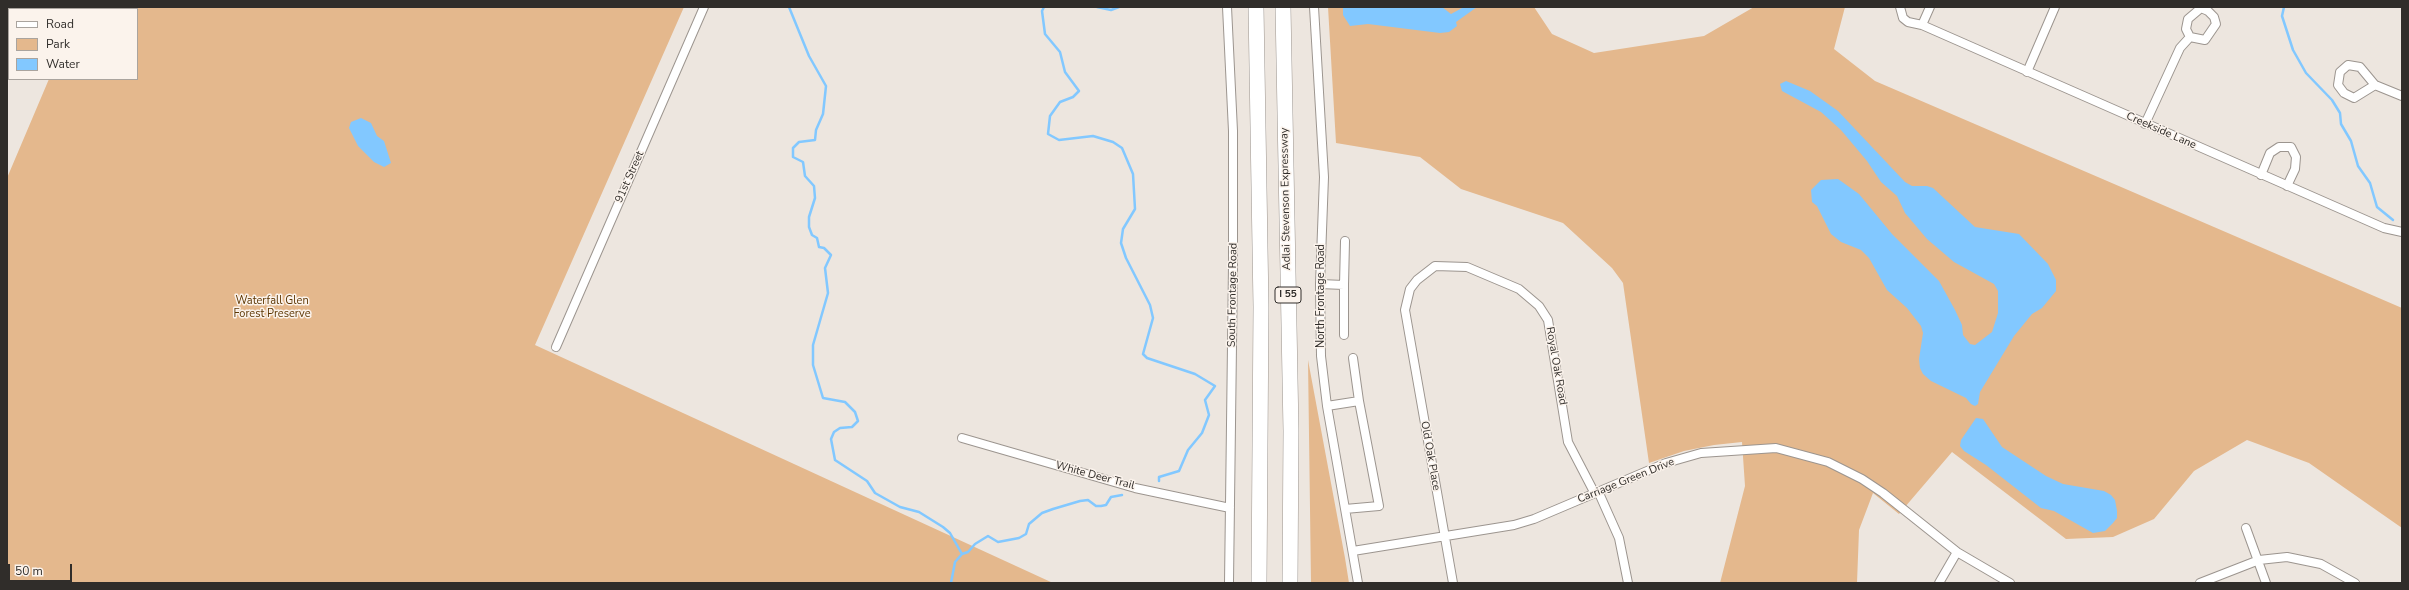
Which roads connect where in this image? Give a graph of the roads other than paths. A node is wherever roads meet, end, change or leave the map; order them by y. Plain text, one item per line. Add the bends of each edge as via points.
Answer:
1 (704, 7) edge
2 (1227, 7) edge
3 (1256, 7) edge
4 (1283, 7) edge
5 (1314, 7) edge
6 (1900, 7) edge
7 (1930, 7) edge
8 (2055, 7) edge
9 (1922, 25) junction
10 (2190, 37) dead end
11 (2027, 72) junction
12 (2375, 85) junction
13 (2402, 96) edge
14 (2146, 124) junction
15 (2261, 175) junction
16 (2286, 186) junction
17 (2402, 232) edge
18 (1345, 241) dead end
19 (1320, 284) junction
20 (1344, 286) junction
21 (1407, 328) joint
22 (1344, 335) dead end
23 (556, 347) dead end
24 (1353, 358) dead end
25 (1359, 401) junction
26 (1327, 406) junction
27 (962, 438) dead end
28 (1596, 491) junction
29 (1230, 508) junction
30 (1345, 509) junction
31 (2246, 528) dead end
32 (1445, 537) junction
33 (1353, 551) junction
34 (1957, 552) junction
35 (2259, 560) junction
36 (1229, 583) edge
37 (1259, 583) edge
38 (1290, 583) edge
39 (1358, 583) edge
40 (1453, 583) edge
41 (1628, 583) edge
42 (1939, 583) edge
43 (2010, 583) edge
44 (2200, 583) edge
45 (2266, 583) edge
46 (2355, 583) edge

1 - 23 street, 91st Street
2 - 29 street, South Frontage Road via 1232,131 1233,257
3 - 37 highway, I 55 via 1261,307
4 - 38 highway, Adlai Stevenson Expressway / I 55 via 1291,423
5 - 19 street, North Frontage Road via 1324,177
6 - 9 street, Creekside Lane via 1903,18 1908,22
7 - 9 street
8 - 11 street
9 - 11 street, Creekside Lane
10 - 14 street via 2180,48
11 - 14 street, Creekside Lane
12 - 12 street via 2360,67 2348,65 2340,72 2338,85 2344,93 2354,98
12 - 13 street
14 - 15 street, Creekside Lane
15 - 16 street, Creekside Lane
15 - 16 street via 2270,152 2279,147 2291,148 2296,157 2295,169
16 - 17 street, Creekside Lane via 2384,228
18 - 20 street
19 - 20 street
19 - 26 street, North Frontage Road via 1321,356
20 - 22 street
21 - 28 street, Royal Oak Road via 1405,310 1408,294 1417,280 1435,266 1466,267 1528,294 1548,320 1568,442
21 - 32 street, Old Oak Place
24 - 25 street
25 - 26 street
25 - 30 street via 1379,506
26 - 30 street, North Frontage Road
27 - 29 street, White Deer Trail via 1135,488
28 - 32 street, Carriage Green Drive via 1534,519
28 - 34 street, Carriage Green Drive via 1666,463 1702,453 1776,448 1828,462 1862,479
28 - 41 street, Royal Oak Road via 1619,538
29 - 36 street, South Frontage Road
30 - 33 street, North Frontage Road
31 - 35 street
32 - 33 street, Carriage Green Drive
32 - 40 street, Old Oak Place
33 - 39 street, North Frontage Road
34 - 42 street
34 - 43 street, Carriage Green Drive
35 - 44 street
35 - 45 street
35 - 46 street via 2287,557 2312,562 2334,570

